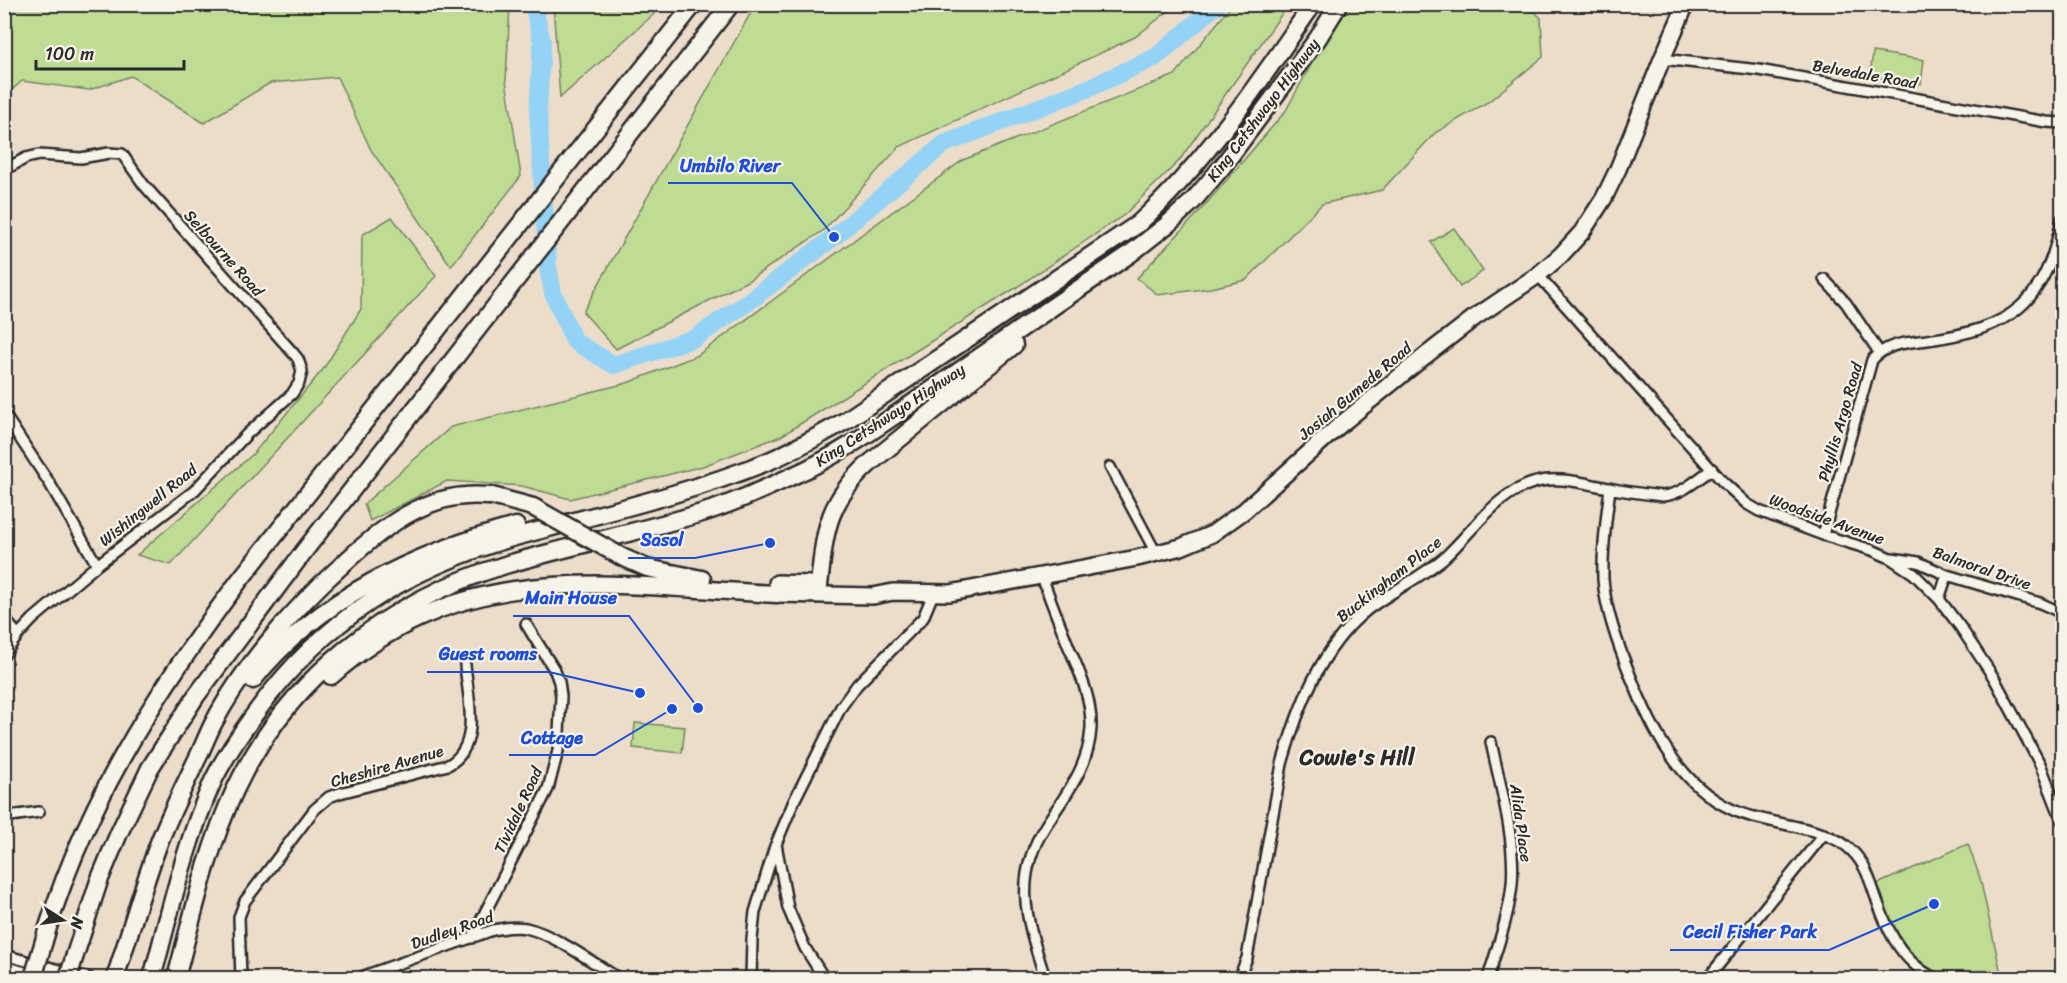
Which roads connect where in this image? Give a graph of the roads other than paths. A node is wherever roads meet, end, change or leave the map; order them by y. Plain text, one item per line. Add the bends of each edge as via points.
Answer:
1 (731, 4) edge
2 (1313, 4) edge
3 (1340, 4) edge
4 (1686, 4) edge
5 (691, 9) edge
6 (1662, 59) junction
7 (2062, 123) edge
8 (4, 170) edge
9 (2062, 219) edge
10 (1538, 275) junction
11 (1824, 279) dead end
12 (1050, 308) junction
13 (1879, 352) junction
14 (302, 371) joint
15 (4, 414) edge
16 (1110, 467) dead end
17 (1712, 469) junction
18 (693, 488) junction
19 (1610, 489) junction
20 (1823, 535) junction
21 (1156, 553) junction
22 (1890, 558) junction
23 (98, 565) junction
24 (1947, 575) junction
25 (1042, 576) junction
26 (777, 588) junction
27 (819, 589) junction
28 (933, 594) junction
29 (1939, 600) junction
30 (2062, 613) edge
31 (4, 618) edge
32 (526, 624) dead end
33 (18, 635) junction
34 (4, 655) edge
35 (465, 665) dead end
36 (1491, 742) dead end
37 (200, 754) junction
38 (39, 812) dead end
39 (4, 817) edge
40 (2062, 820) edge
41 (221, 822) junction
42 (1824, 834) junction
43 (776, 844) junction
44 (472, 938) junction
45 (4, 955) edge
46 (4, 966) edge
47 (33, 978) edge
48 (47, 978) edge
49 (68, 978) edge
50 (89, 978) edge
51 (115, 978) edge
52 (152, 978) edge
53 (176, 978) edge
54 (241, 978) edge
55 (358, 978) edge
56 (618, 978) edge
57 (751, 978) edge
58 (824, 978) edge
59 (1045, 978) edge
60 (1239, 978) edge
61 (1488, 978) edge
62 (1708, 978) edge
63 (1934, 978) edge

1 - 49 highway, bridge via 469,338 219,664 173,731 118,833
2 - 18 highway, King Cetshwayo Highway via 1198,164 1138,224 845,421 765,463
3 - 12 highway, King Cetshwayo Highway via 1236,149 1192,202 1130,254
4 - 6 main road, Josiah Gumede Road
5 - 47 highway, bridge via 218,609 119,759 61,887
6 - 7 street, Belvedale Road via 1759,70
6 - 10 main road, Josiah Gumede Road via 1604,198 1582,232
8 - 14 street, Selbourne Road via 39,155 81,158 122,154 144,186 294,354
9 - 13 street, Phyllis Argo Road via 2041,284 2018,309 1978,331 1892,345
10 - 17 street, Woodside Avenue
10 - 21 main road, Josiah Gumede Road via 1425,356 1244,511 1212,534
11 - 13 street via 1846,303
12 - 27 highway via 1016,343 855,476 831,512
12 - 41 highway, King Cetshwayo Highway via 871,432 795,475 711,510 480,573 402,609 357,639 297,696 244,770
13 - 20 street, Phyllis Argo Road via 1872,360
14 - 23 street, Wishingwell Road via 296,389 194,491
15 - 23 street
16 - 21 street
17 - 19 street, Buckingham Place via 1670,495
17 - 20 street, Woodside Avenue via 1747,504
18 - 37 highway via 480,535 368,583 332,606 279,650 244,691
18 - 52 highway, King Cetshwayo Highway via 512,538 435,565 378,595 314,645 271,691 214,779 183,864
19 - 42 street via 1603,580 1609,612 1641,704 1665,747 1697,785 1729,808
19 - 60 street, Buckingham Place via 1559,480 1520,488 1499,502 1430,569 1368,609 1332,647 1313,682 1282,764 1247,958
20 - 22 street, Woodside Avenue
21 - 25 main road, Josiah Gumede Road
22 - 24 street, Balmoral Drive via 1918,562
22 - 29 street, Woodside Avenue via 1914,574
23 - 33 street, Wishingwell Road
24 - 29 street
24 - 30 street, Balmoral Drive
25 - 28 main road, Josiah Gumede Road
25 - 59 street via 1085,686 1091,727 1082,770 1040,835 1027,875 1026,911
26 - 27 main road, Josiah Gumede Road
26 - 37 highway, bridge via 647,568 533,507 492,496 444,499 397,520 323,582 254,661 213,724
26 - 41 highway via 575,584 524,588 489,593 420,618 369,647 315,690 277,732
27 - 28 main road, Josiah Gumede Road via 874,586 893,592
28 - 43 street via 923,618 857,685 841,707
29 - 40 street, Woodside Avenue via 1994,678 2040,764
31 - 33 street
32 - 44 street, Tividale Road via 559,682 558,751 548,789
33 - 34 street, Wishingwell Road
35 - 54 street, Cheshire Avenue via 470,725 461,756 448,765 329,797 314,810 245,901 239,917
36 - 61 street, Alida Place via 1510,841 1512,875 1510,898
37 - 51 highway via 160,841
38 - 39 street
41 - 53 highway, King Cetshwayo Highway
42 - 62 street
42 - 63 street via 1838,839 1864,866 1894,941 1911,963
43 - 57 street via 755,912
43 - 58 street via 788,909
44 - 55 street, Dudley Road
44 - 56 street, Dudley Road via 506,928 535,930
45 - 50 street
46 - 48 street

